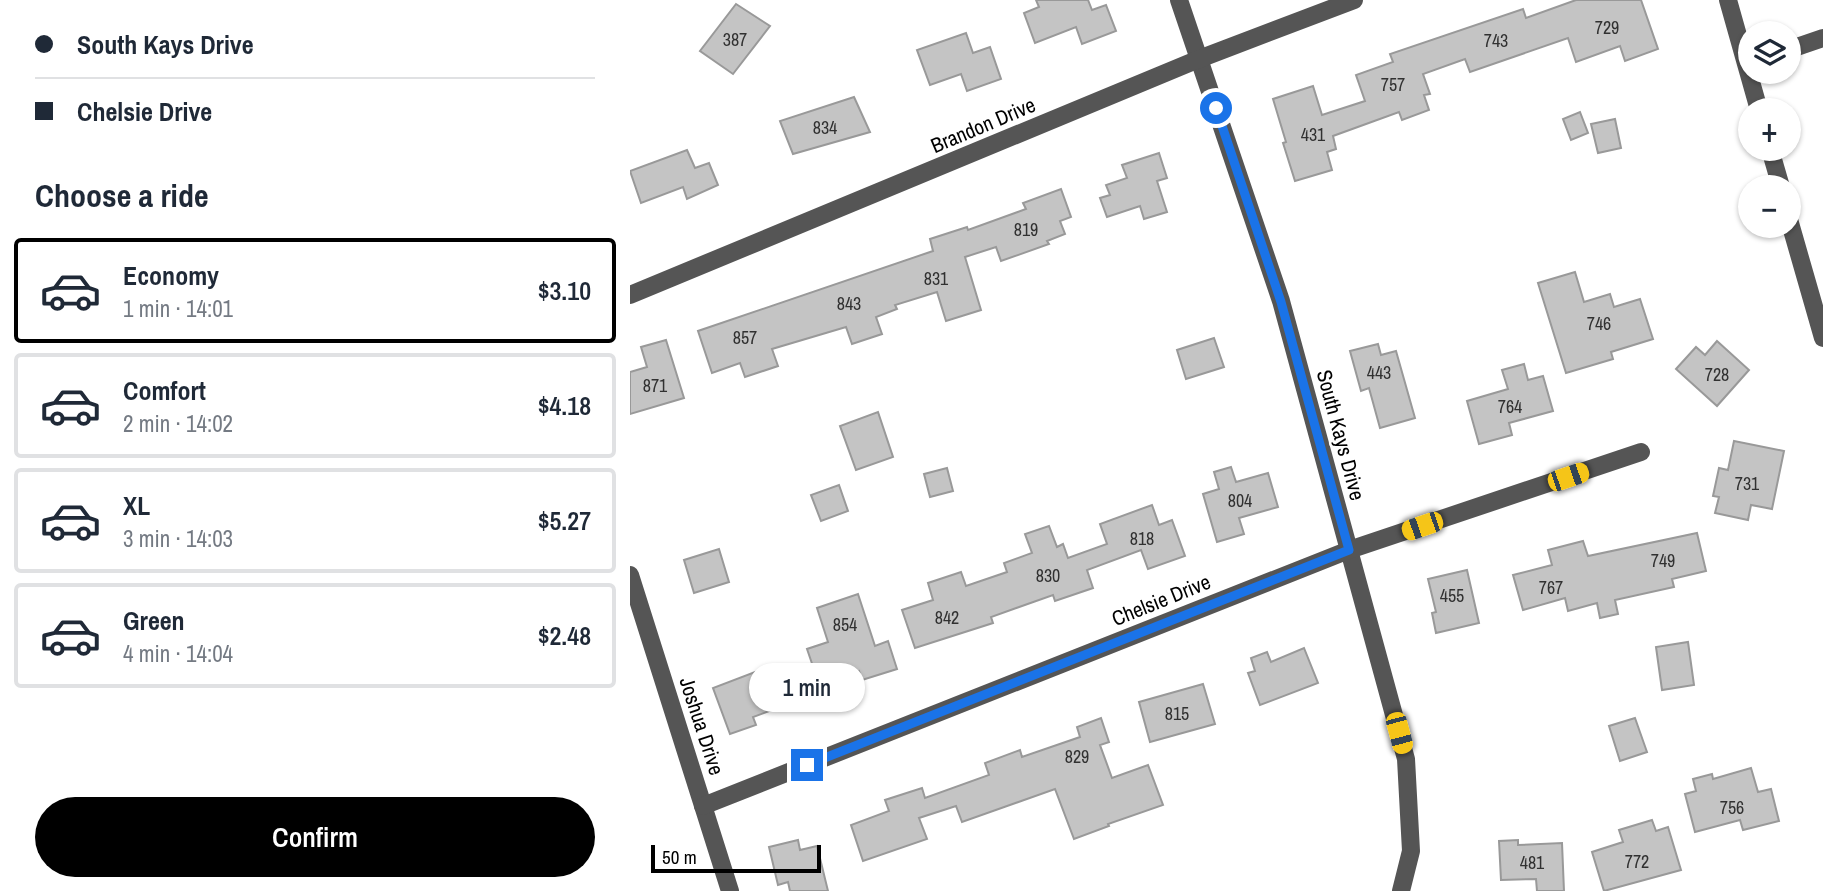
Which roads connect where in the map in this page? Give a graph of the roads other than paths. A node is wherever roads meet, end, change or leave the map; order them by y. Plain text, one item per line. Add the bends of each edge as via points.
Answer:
1 (1179, 0) edge
2 (1354, 0) edge
3 (1728, 0) edge
4 (1738, 32) edge
5 (1823, 38) edge
6 (1801, 46) edge
7 (1199, 59) junction
8 (1794, 238) edge
9 (630, 295) edge
10 (1823, 338) edge
11 (1641, 452) dead end
12 (1349, 550) junction
13 (630, 575) edge
14 (633, 597) edge
15 (703, 806) junction
16 (730, 891) edge
17 (1401, 891) edge

1 - 7 street, South Kays Drive
2 - 7 street, Brandon Drive
3 - 4 street
5 - 6 street
7 - 9 street, Brandon Drive
7 - 12 street, South Kays Drive via 1281,302
8 - 10 street
11 - 12 street, Chelsie Drive
12 - 15 street, Chelsie Drive
12 - 17 street, South Kays Drive via 1406,759 1410,851
13 - 14 street, Joshua Drive
14 - 15 street, Joshua Drive
15 - 16 street, Joshua Drive

